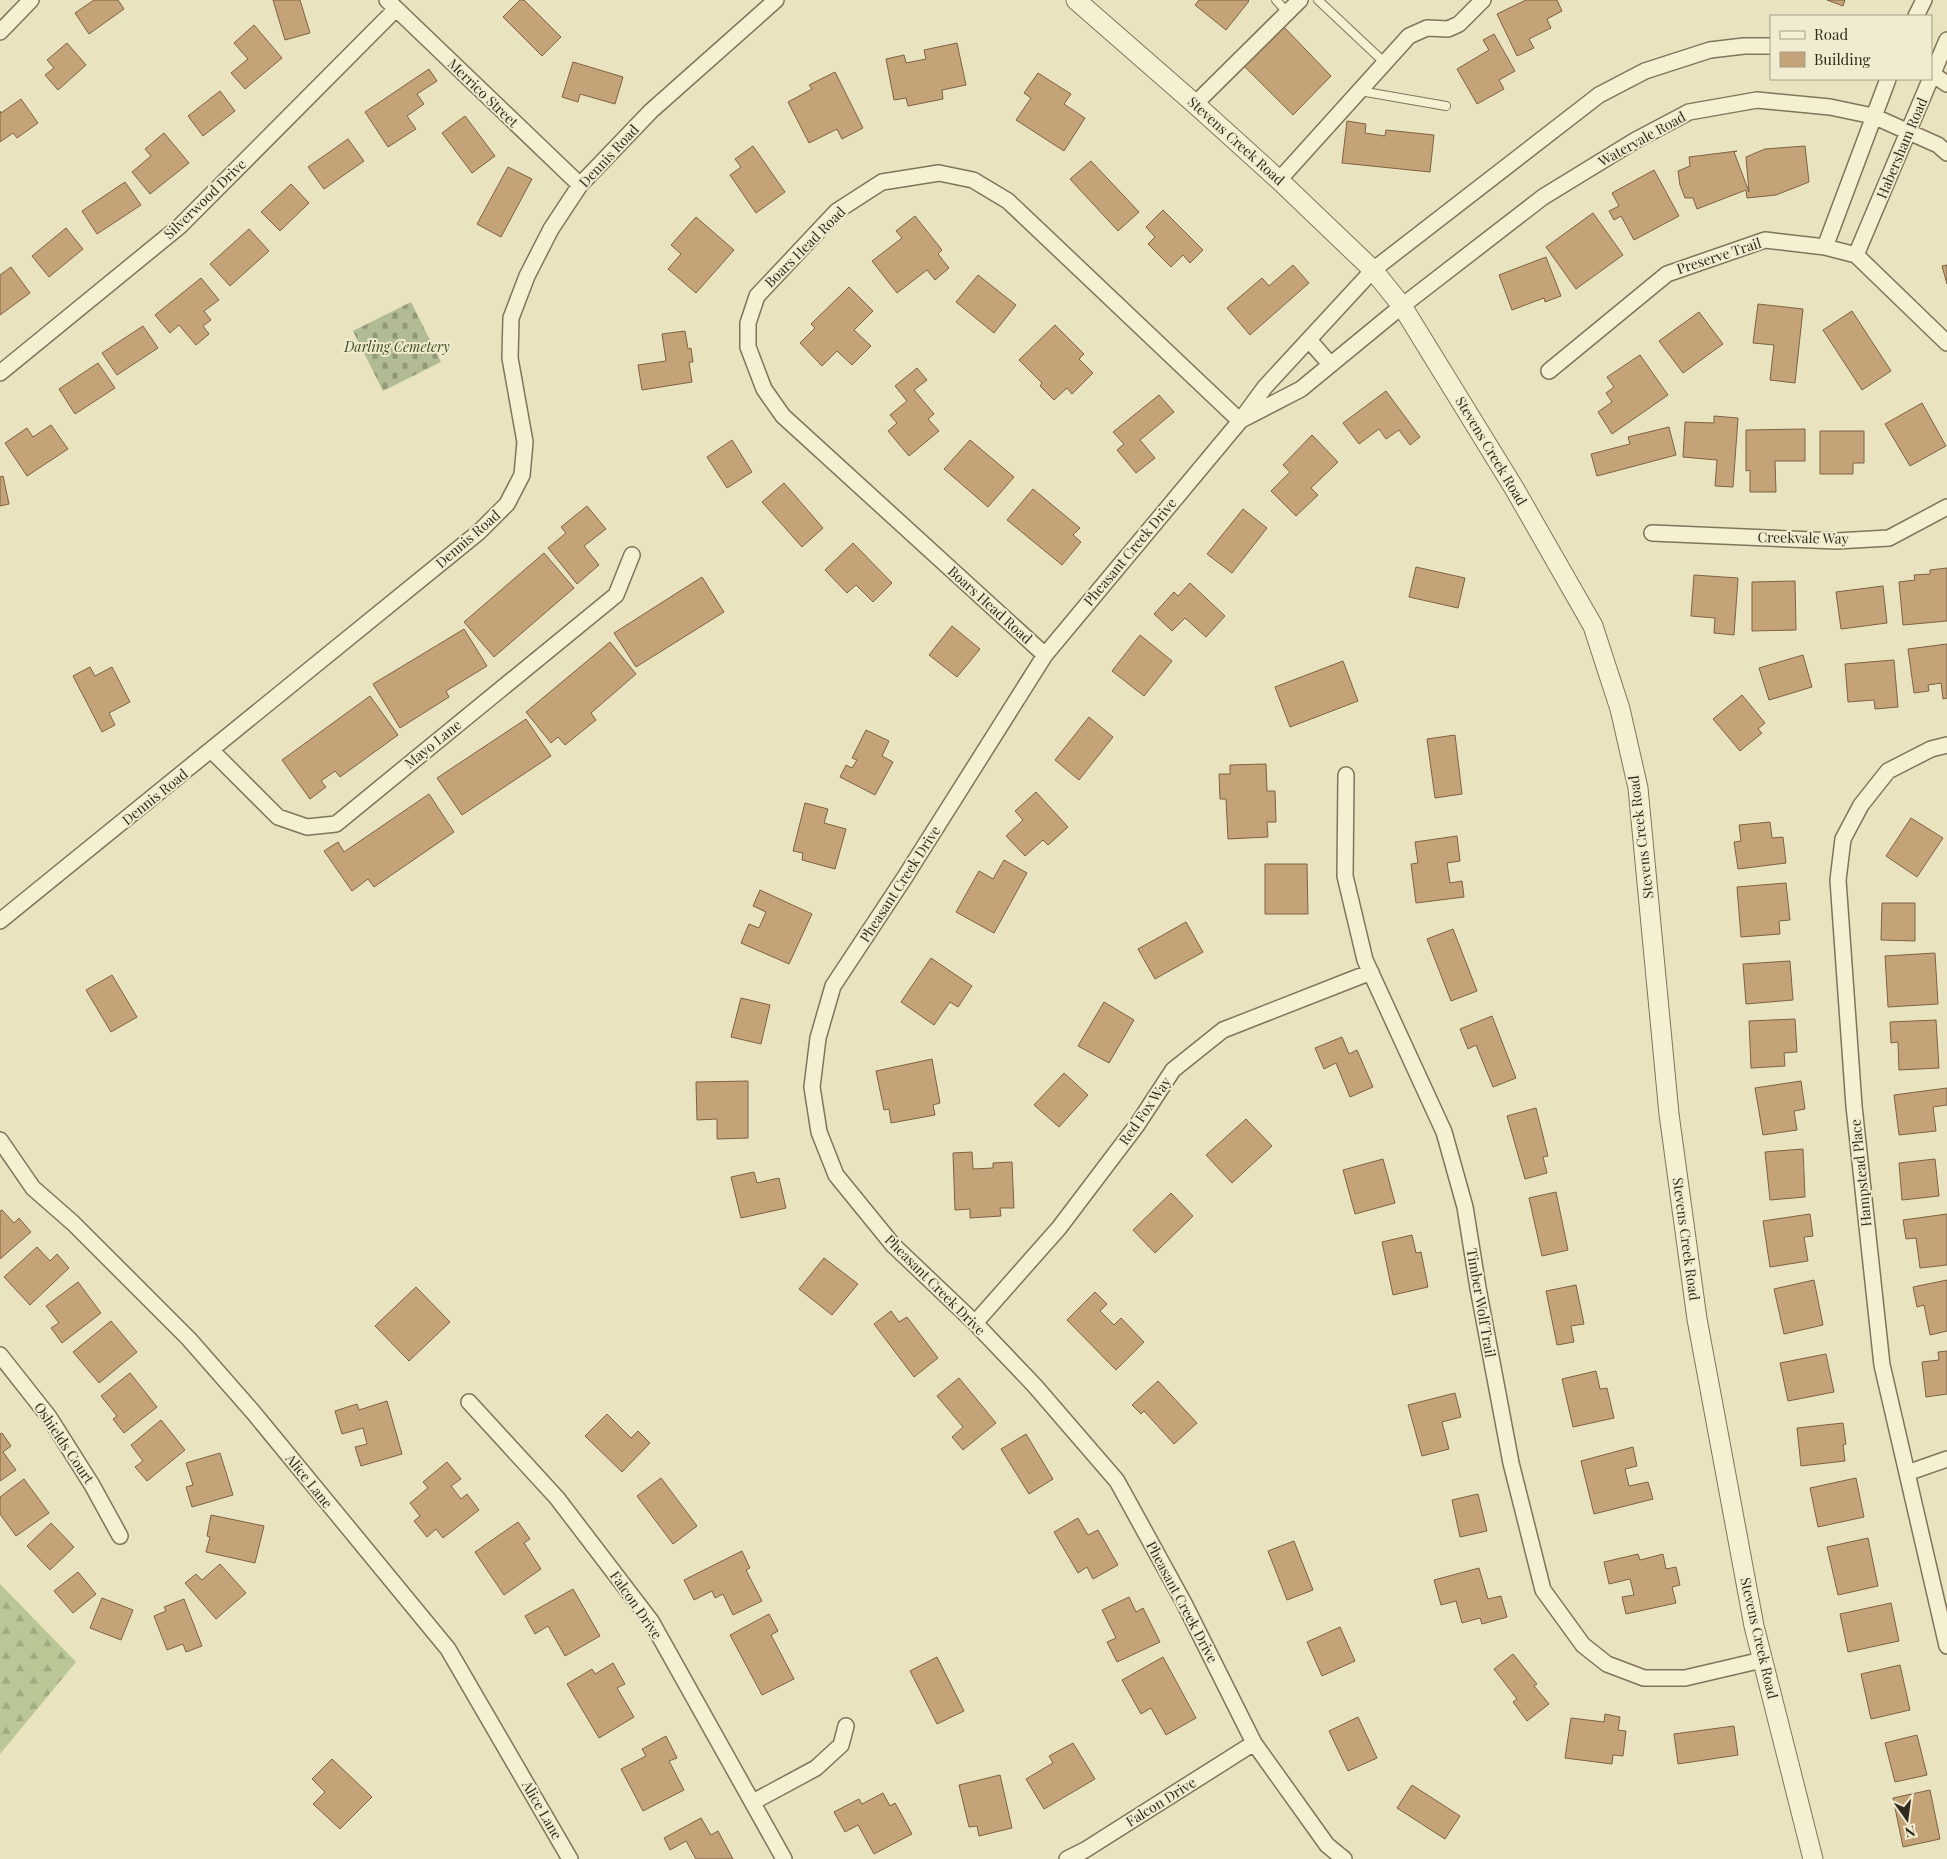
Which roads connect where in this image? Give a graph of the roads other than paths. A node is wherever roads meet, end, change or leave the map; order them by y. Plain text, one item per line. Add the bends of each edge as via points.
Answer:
1 (30, 0) edge
2 (776, 0) edge
3 (1076, 0) edge
4 (1276, 0) edge
5 (1300, 0) edge
6 (1318, 0) edge
7 (1482, 0) edge
8 (1924, 0) edge
9 (392, 5) edge
10 (1287, 12) junction
11 (1916, 15) edge
12 (0, 32) edge
13 (1947, 40) edge
14 (1770, 46) edge
15 (1385, 63) junction
16 (1932, 74) edge
17 (1888, 80) edge
18 (1930, 80) edge
19 (1947, 84) edge
20 (1360, 91) junction
21 (1195, 104) junction
22 (1446, 106) dead end
23 (1873, 116) junction
24 (1909, 132) junction
25 (1947, 152) edge
26 (1279, 180) junction
27 (580, 185) junction
28 (1825, 247) junction
29 (1856, 256) junction
30 (1373, 270) junction
31 (1402, 306) junction
32 (1309, 340) junction
33 (1947, 343) edge
34 (1330, 364) junction
35 (1549, 370) dead end
36 (0, 373) edge
37 (1240, 421) junction
38 (1947, 507) edge
39 (1652, 533) dead end
40 (632, 556) dead end
41 (1045, 655) junction
42 (1947, 745) edge
43 (212, 751) junction
44 (1346, 775) dead end
45 (0, 921) edge
46 (1371, 972) junction
47 (0, 1140) edge
48 (975, 1322) junction
49 (0, 1355) edge
50 (469, 1402) dead end
51 (1947, 1459) edge
52 (1906, 1473) junction
53 (120, 1536) dead end
54 (1947, 1646) edge
55 (1762, 1660) junction
56 (846, 1726) dead end
57 (1254, 1743) junction
58 (753, 1802) junction
59 (570, 1859) edge
60 (784, 1859) edge
61 (1067, 1859) edge
62 (1344, 1859) edge
63 (1813, 1859) edge

1 - 12 street
2 - 27 street, Dennis Road via 651,111
3 - 21 street, Stevens Creek Road
4 - 10 lane
5 - 10 street
6 - 15 lane
7 - 15 street via 1459,24 1448,29 1427,28 1410,36
8 - 11 street
9 - 27 street, Merrico Street
9 - 36 street, Silverwood Drive via 180,226
10 - 21 street
13 - 16 street, Habersham Road
14 - 30 street via 1710,50 1645,71 1599,95
15 - 20 street
16 - 19 street
17 - 23 street
18 - 24 street, Habersham Road
20 - 22 lane
20 - 26 street
21 - 26 street, Stevens Creek Road
23 - 24 street, Watervale Road
23 - 28 street
23 - 31 street, Watervale Road via 1830,107 1757,100 1689,112 1543,197
24 - 25 street, Watervale Road
24 - 29 street, Habersham Road
26 - 30 street, Stevens Creek Road
27 - 43 street, Dennis Road via 526,276 511,318 510,358 525,442 522,475 507,504 479,532
28 - 29 street, Preserve Trail
28 - 35 street, Preserve Trail via 1765,240 1667,274
29 - 33 street, Preserve Trail
30 - 31 street, Stevens Creek Road
30 - 32 street, Pheasant Creek Drive
31 - 34 street, Pheasant Creek Drive
31 - 55 street, Stevens Creek Road via 1514,488 1593,626 1620,709 1638,788 1669,1114 1697,1319
32 - 34 street
32 - 37 street, Pheasant Creek Drive via 1265,387
34 - 37 street, Pheasant Creek Drive via 1301,389
37 - 41 street, Pheasant Creek Drive
37 - 41 street, Boars Head Road via 1008,201 973,180 939,172 882,182 837,211 757,296 748,323 748,347 764,389 783,416
38 - 39 street, Creekvale Way via 1889,538 1836,540
40 - 43 street, Mayo Lane via 616,595 336,824 307,827 278,817
41 - 48 street, Pheasant Creek Drive via 833,986 818,1038 812,1087 819,1132 836,1175 893,1245
42 - 52 street, Hampstead Place via 1931,749 1888,771 1860,805 1843,839 1838,880 1854,1106 1882,1365
43 - 45 street, Dennis Road
44 - 46 street, Timber Wolf Trail via 1345,876 1365,960
46 - 48 street, Red Fox Way via 1223,1030 1173,1070 1137,1125 1059,1228
46 - 55 street, Timber Wolf Trail via 1444,1132 1465,1207 1511,1463 1543,1590 1583,1645 1607,1664 1644,1678 1684,1678
47 - 59 street, Alice Lane via 33,1188 73,1223 189,1339 254,1412 448,1649
48 - 57 street, Pheasant Creek Drive via 1117,1481 1184,1603
49 - 53 street, Oshields Court via 49,1417
50 - 58 street, Falcon Drive via 557,1498 651,1621
51 - 52 street
52 - 54 street, Hampstead Place
55 - 63 street, Stevens Creek Road
56 - 58 street via 841,1745 816,1768
57 - 61 street, Falcon Drive
57 - 62 street, Pheasant Creek Drive via 1327,1844
58 - 60 street, Falcon Drive

